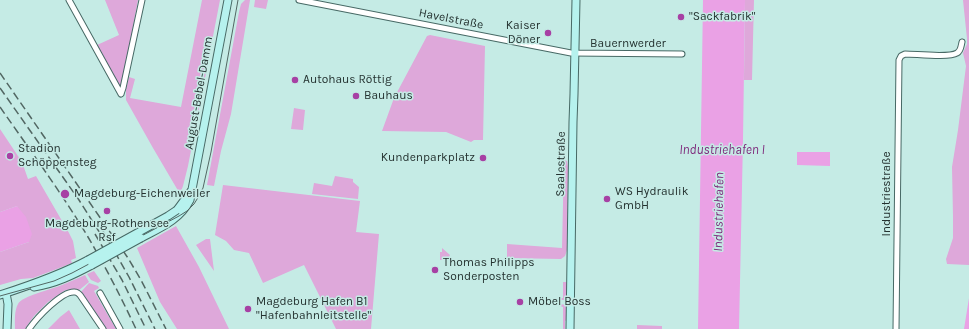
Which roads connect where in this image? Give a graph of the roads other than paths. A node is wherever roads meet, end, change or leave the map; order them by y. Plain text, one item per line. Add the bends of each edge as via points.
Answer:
1 (69, 0) edge
2 (142, 0) edge
3 (228, 0) edge
4 (299, 0) edge
5 (576, 0) edge
6 (962, 42) dead end
7 (575, 53) junction
8 (682, 54) dead end
9 (3, 294) edge
10 (100, 294) dead end
11 (7, 329) edge
12 (29, 329) edge
13 (103, 329) edge
14 (120, 329) edge
15 (570, 329) edge
16 (896, 329) edge

1 - 2 street via 121,94
3 - 9 main road, August-Bebel-Damm, bridge via 190,200 170,222 90,262 67,277
4 - 7 street, Havelstraße
5 - 7 main road, Saalestraße
6 - 16 street, Industriestraße via 960,50 955,54 905,54 899,60
7 - 8 street, Bauernwerder
7 - 15 main road, Saalestraße
9 - 11 main road via 8,304
10 - 14 street
12 - 13 street via 53,303 73,292 77,293

